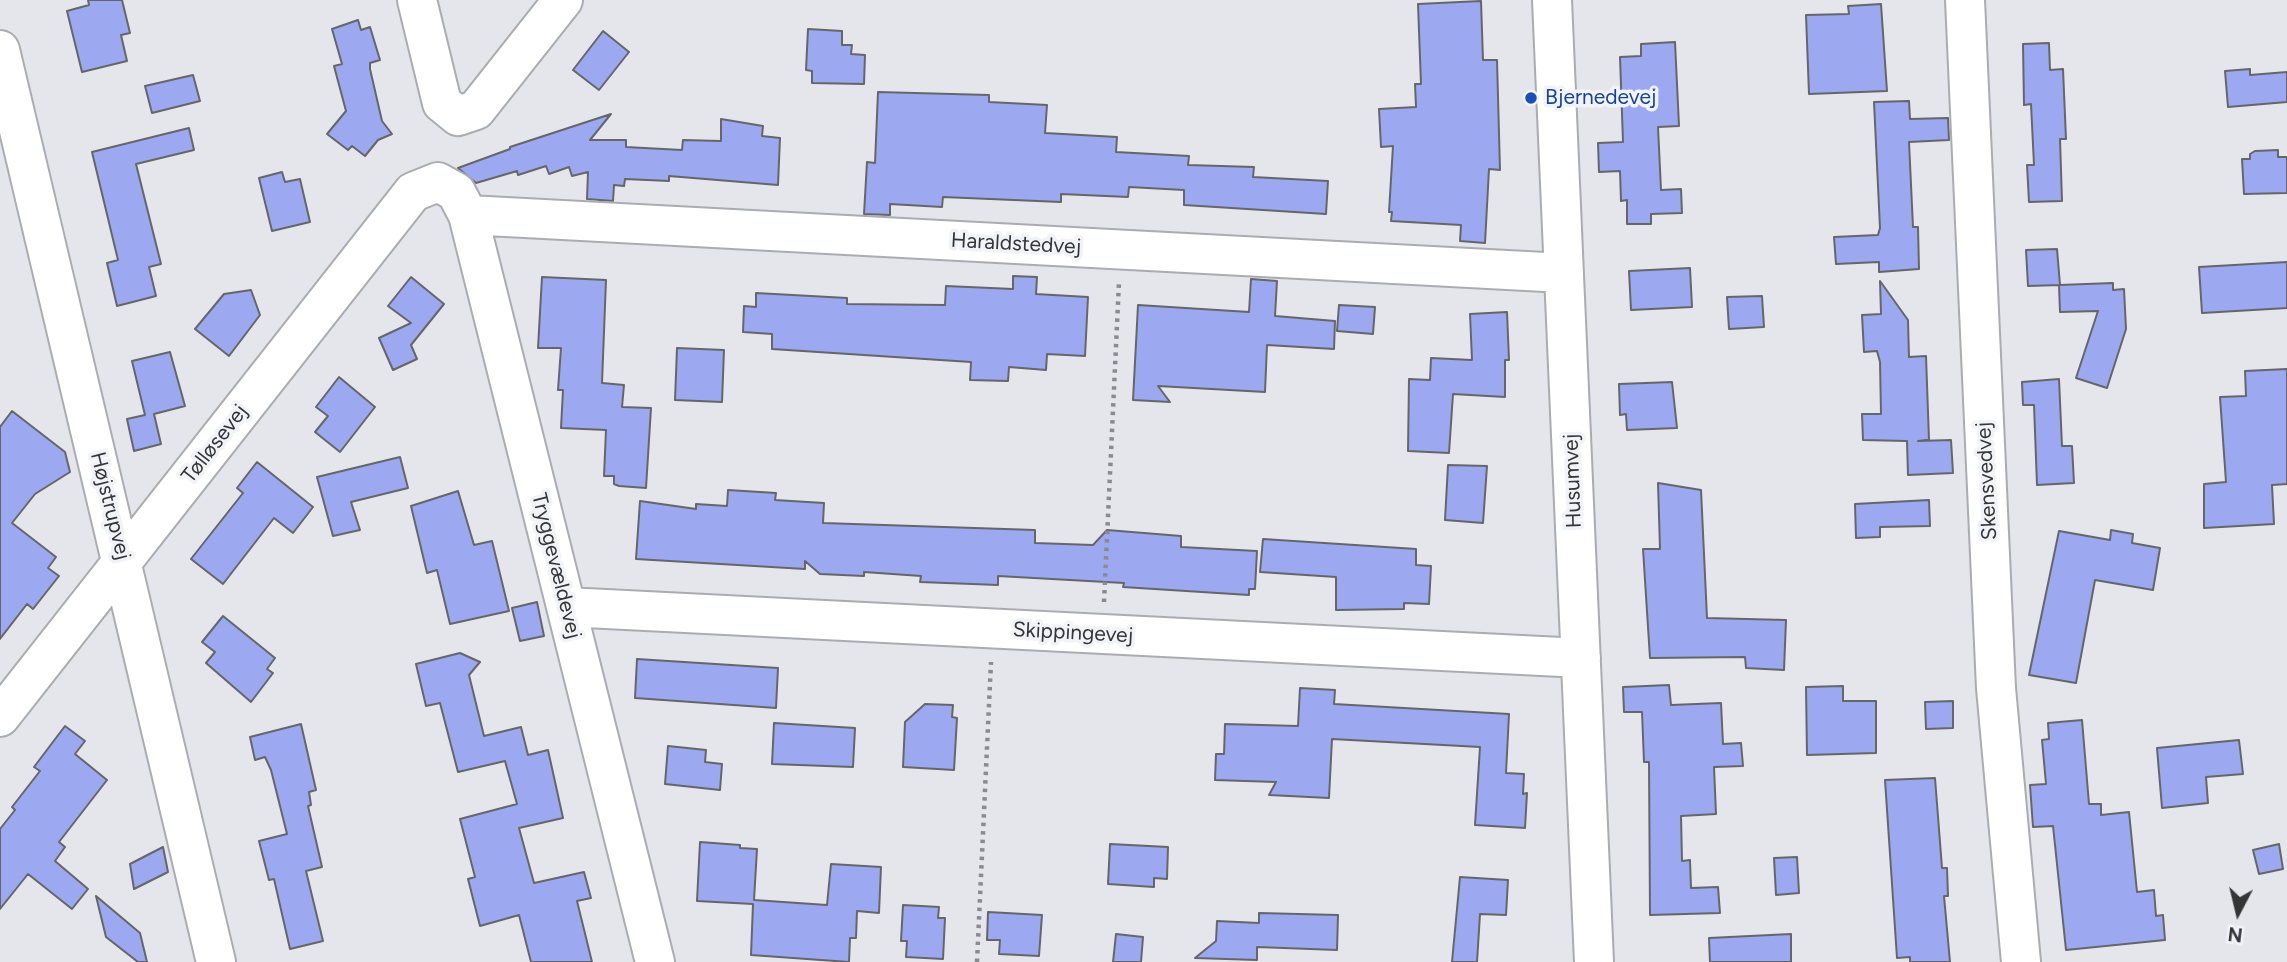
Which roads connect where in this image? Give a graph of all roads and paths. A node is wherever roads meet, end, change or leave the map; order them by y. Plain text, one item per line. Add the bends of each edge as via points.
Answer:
1 (417, 0) edge
2 (563, 0) edge
3 (1552, 0) edge
4 (1965, 0) edge
5 (1, 60) edge
6 (438, 182) joint
7 (468, 215) junction
8 (1120, 249) junction
9 (1564, 273) junction
10 (123, 560) junction
11 (566, 607) junction
12 (993, 629) junction
13 (1102, 634) junction
14 (1581, 658) junction
15 (0, 717) edge
16 (216, 962) edge
17 (655, 962) edge
18 (977, 962) edge
19 (1594, 962) edge
20 (2021, 962) edge

1 - 2 street via 442,103 458,116 476,110
3 - 9 street, Husumvej
4 - 20 street, Skensvedvej via 1996,688
5 - 10 street, Højstrupvej
6 - 7 street, Tryggevældevej via 456,192
6 - 10 street, Tølløsevej via 413,192
7 - 8 street, Haraldstedvej
7 - 11 street, Tryggevældevej
8 - 9 street, Haraldstedvej
8 - 13 path
9 - 14 street, Husumvej
10 - 15 street, Tølløsevej
10 - 16 street, Højstrupvej
11 - 12 street, Skippingevej
11 - 17 street, Tryggevældevej
12 - 13 street, Skippingevej
12 - 18 path
13 - 14 street, Skippingevej
14 - 19 street, Husumvej

